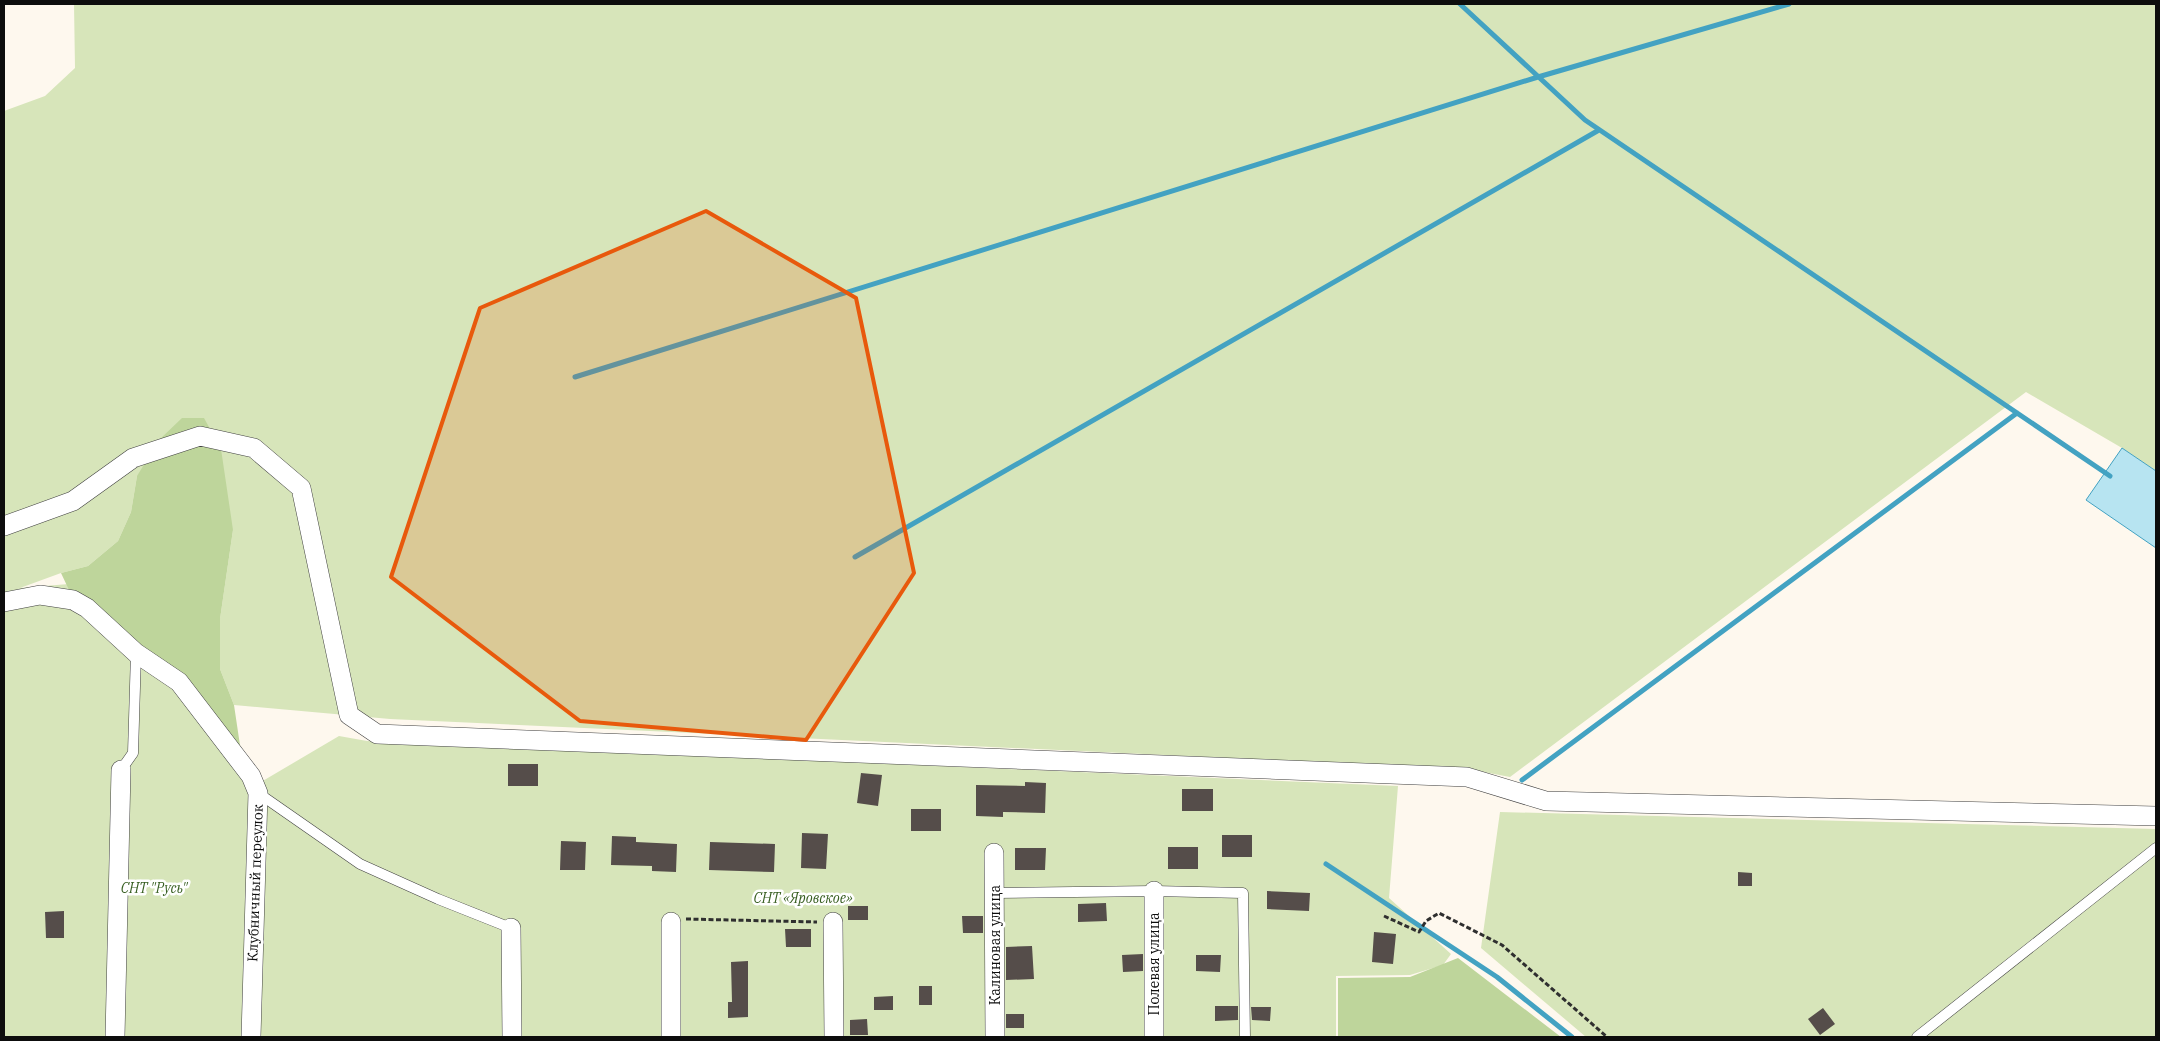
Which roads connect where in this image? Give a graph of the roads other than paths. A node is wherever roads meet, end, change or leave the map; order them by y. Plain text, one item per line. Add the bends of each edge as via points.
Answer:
1 (4, 526) edge
2 (4, 602) edge
3 (136, 653) junction
4 (121, 770) joint
5 (258, 793) junction
6 (2156, 816) edge
7 (2156, 848) edge
8 (994, 852) dead end
9 (1154, 890) junction
10 (994, 893) junction
11 (671, 922) road end
12 (833, 922) road end
13 (511, 928) joint
14 (115, 1037) edge
15 (251, 1037) edge
16 (512, 1037) edge
17 (671, 1037) edge
18 (834, 1037) edge
19 (995, 1037) edge
20 (1154, 1037) edge
21 (1245, 1037) edge
22 (1917, 1037) edge

1 - 6 street via 74,501 133,458 200,436 254,448 301,488 349,715 377,734 1467,777 1546,801
2 - 3 street, Клубничный переулок via 40,595 73,600 87,608
3 - 4 lane via 133,753
3 - 5 street, Клубничный переулок via 179,682 240,758
4 - 14 street
5 - 13 lane via 360,864
5 - 15 street, Клубничный переулок
7 - 22 lane
8 - 10 street, Калиновая улица
9 - 10 lane
9 - 20 street, Полевая улица
9 - 21 lane via 1243,892
10 - 19 street, Калиновая улица
11 - 17 street
12 - 18 street
13 - 16 street

